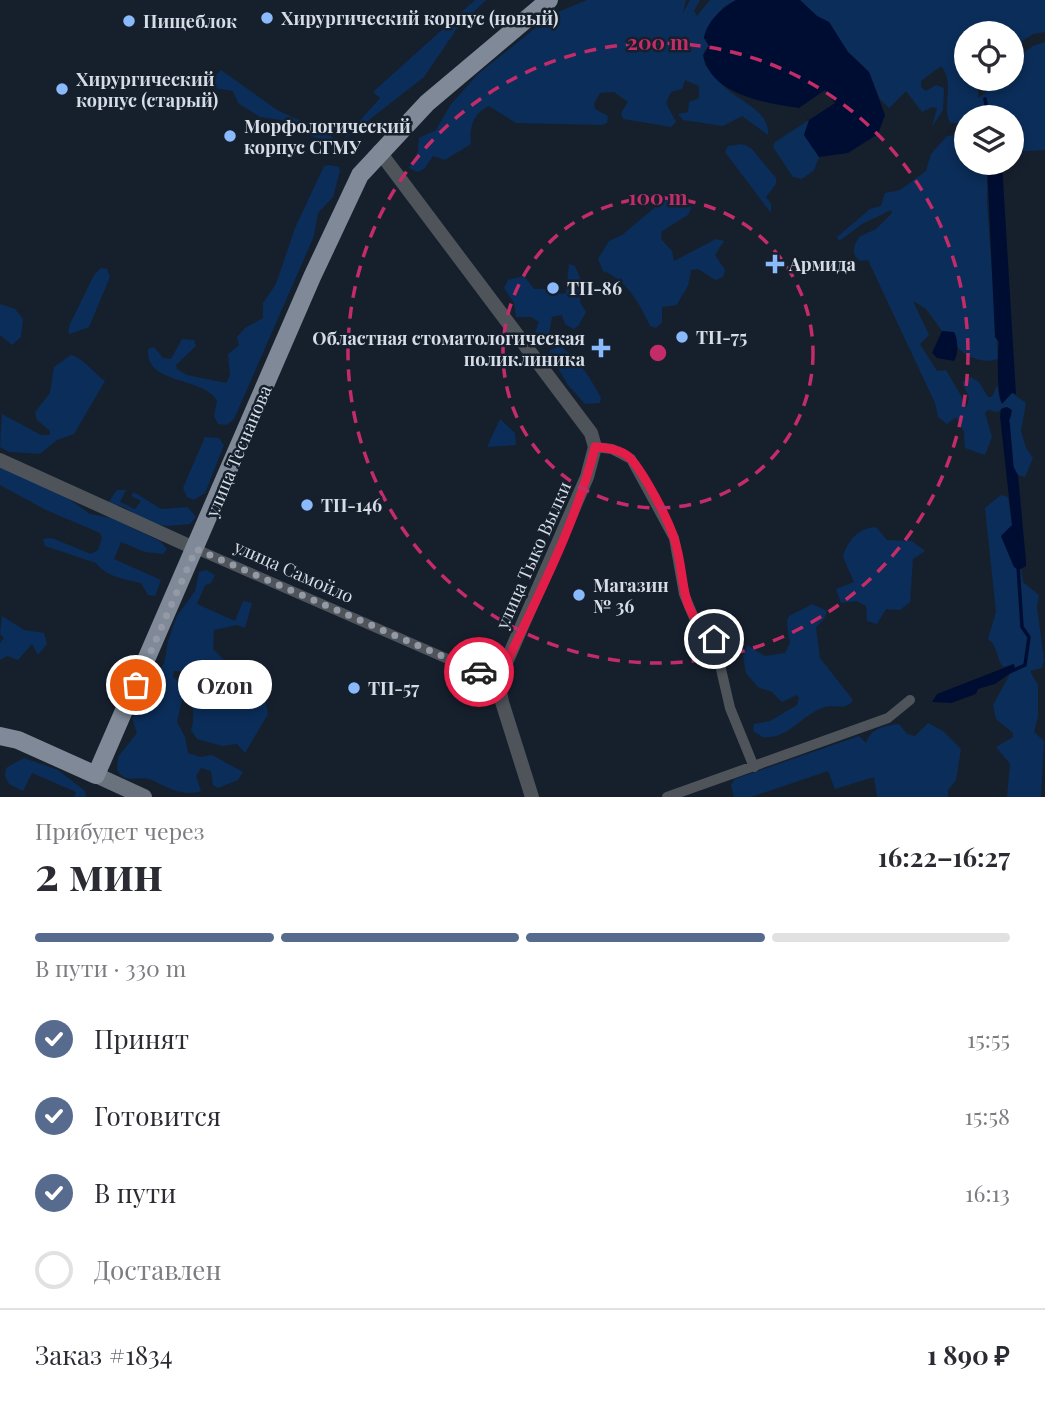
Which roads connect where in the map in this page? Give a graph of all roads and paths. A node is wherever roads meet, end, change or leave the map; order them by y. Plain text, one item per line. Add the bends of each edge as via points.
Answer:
1 (543, 1) edge
2 (379, 151) junction
3 (595, 447) junction
4 (0, 460) edge
5 (196, 549) junction
6 (498, 681) junction
7 (910, 700) dead end
8 (0, 736) edge
9 (754, 767) junction
10 (96, 775) junction
11 (144, 797) edge
12 (533, 797) edge
13 (667, 797) edge

1 - 2 main road
2 - 3 street via 534,353 591,433
2 - 5 main road, улица Теснанова via 365,167 312,277
3 - 6 street, улица Тыко Вылки via 577,503
3 - 9 street via 631,459 674,538 684,594 697,625 714,639 730,708
4 - 5 street, улица Самойло
5 - 6 street, улица Самойло
5 - 10 main road, улица Теснанова
6 - 12 street
7 - 9 street via 888,718
8 - 10 main road
9 - 13 street
10 - 11 main road

